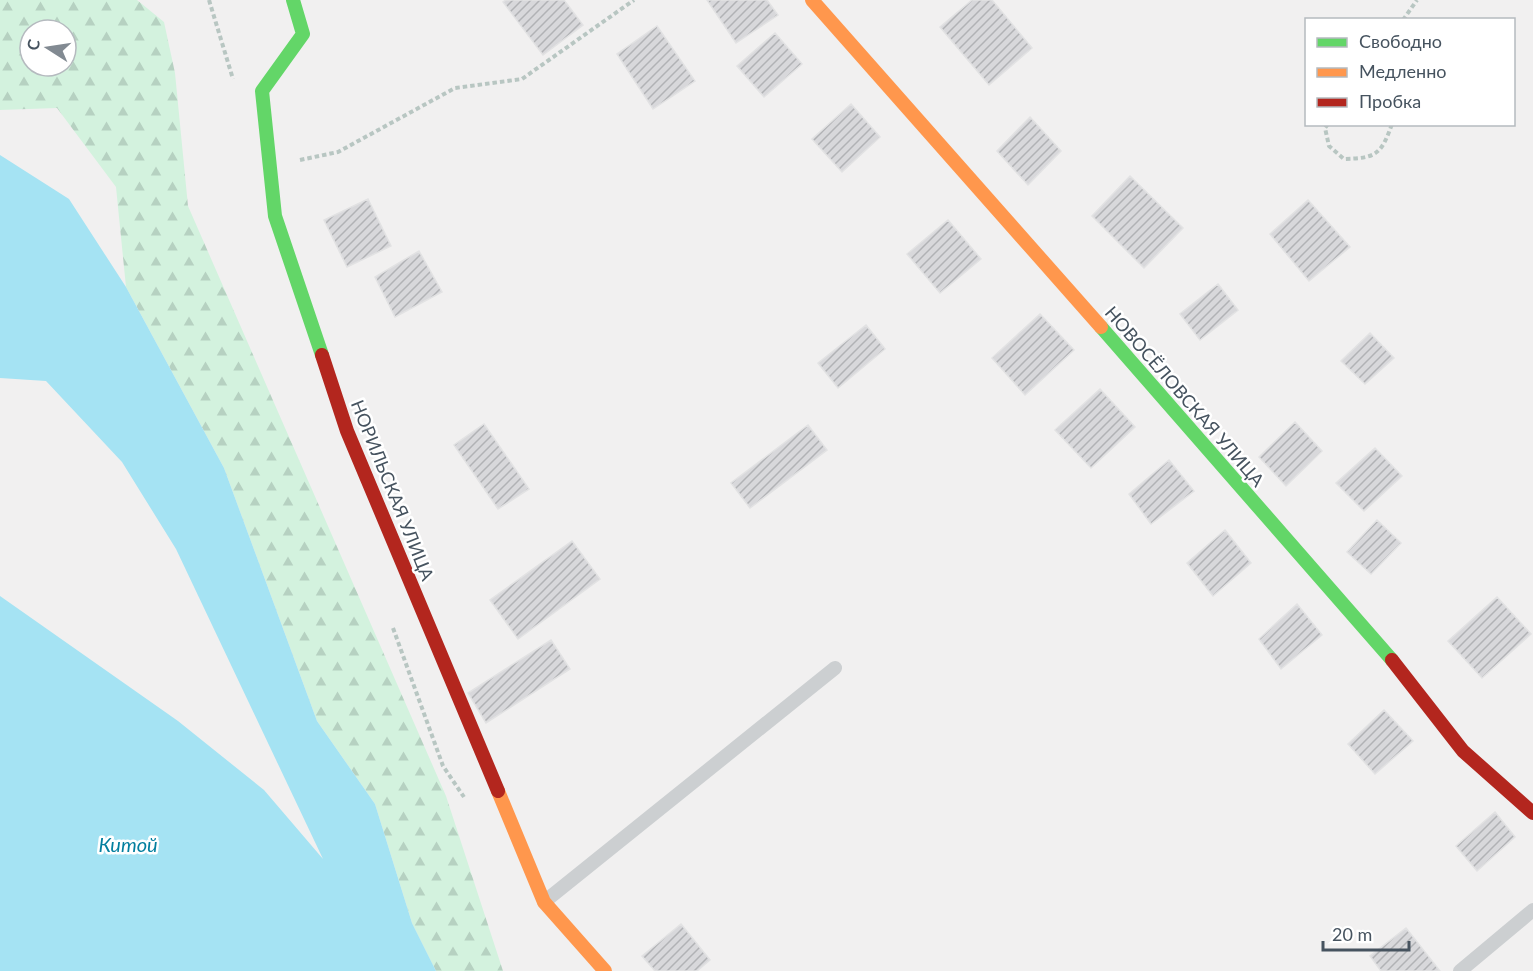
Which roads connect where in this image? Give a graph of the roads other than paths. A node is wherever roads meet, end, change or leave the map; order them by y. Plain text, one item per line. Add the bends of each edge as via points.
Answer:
1 (293, 0) edge
2 (812, 0) edge
3 (835, 668) dead end
4 (1533, 813) edge
5 (544, 902) junction
6 (1533, 910) edge
7 (605, 971) edge
8 (1460, 971) edge

1 - 5 street, НОРИЛЬСКАЯ УЛИЦА via 303,34 262,91 275,216 347,431
2 - 4 street, НОВОСЁЛОВСКАЯ УЛИЦА via 1373,636 1463,751
3 - 5 lane
5 - 7 street, НОРИЛЬСКАЯ УЛИЦА
6 - 8 lane

